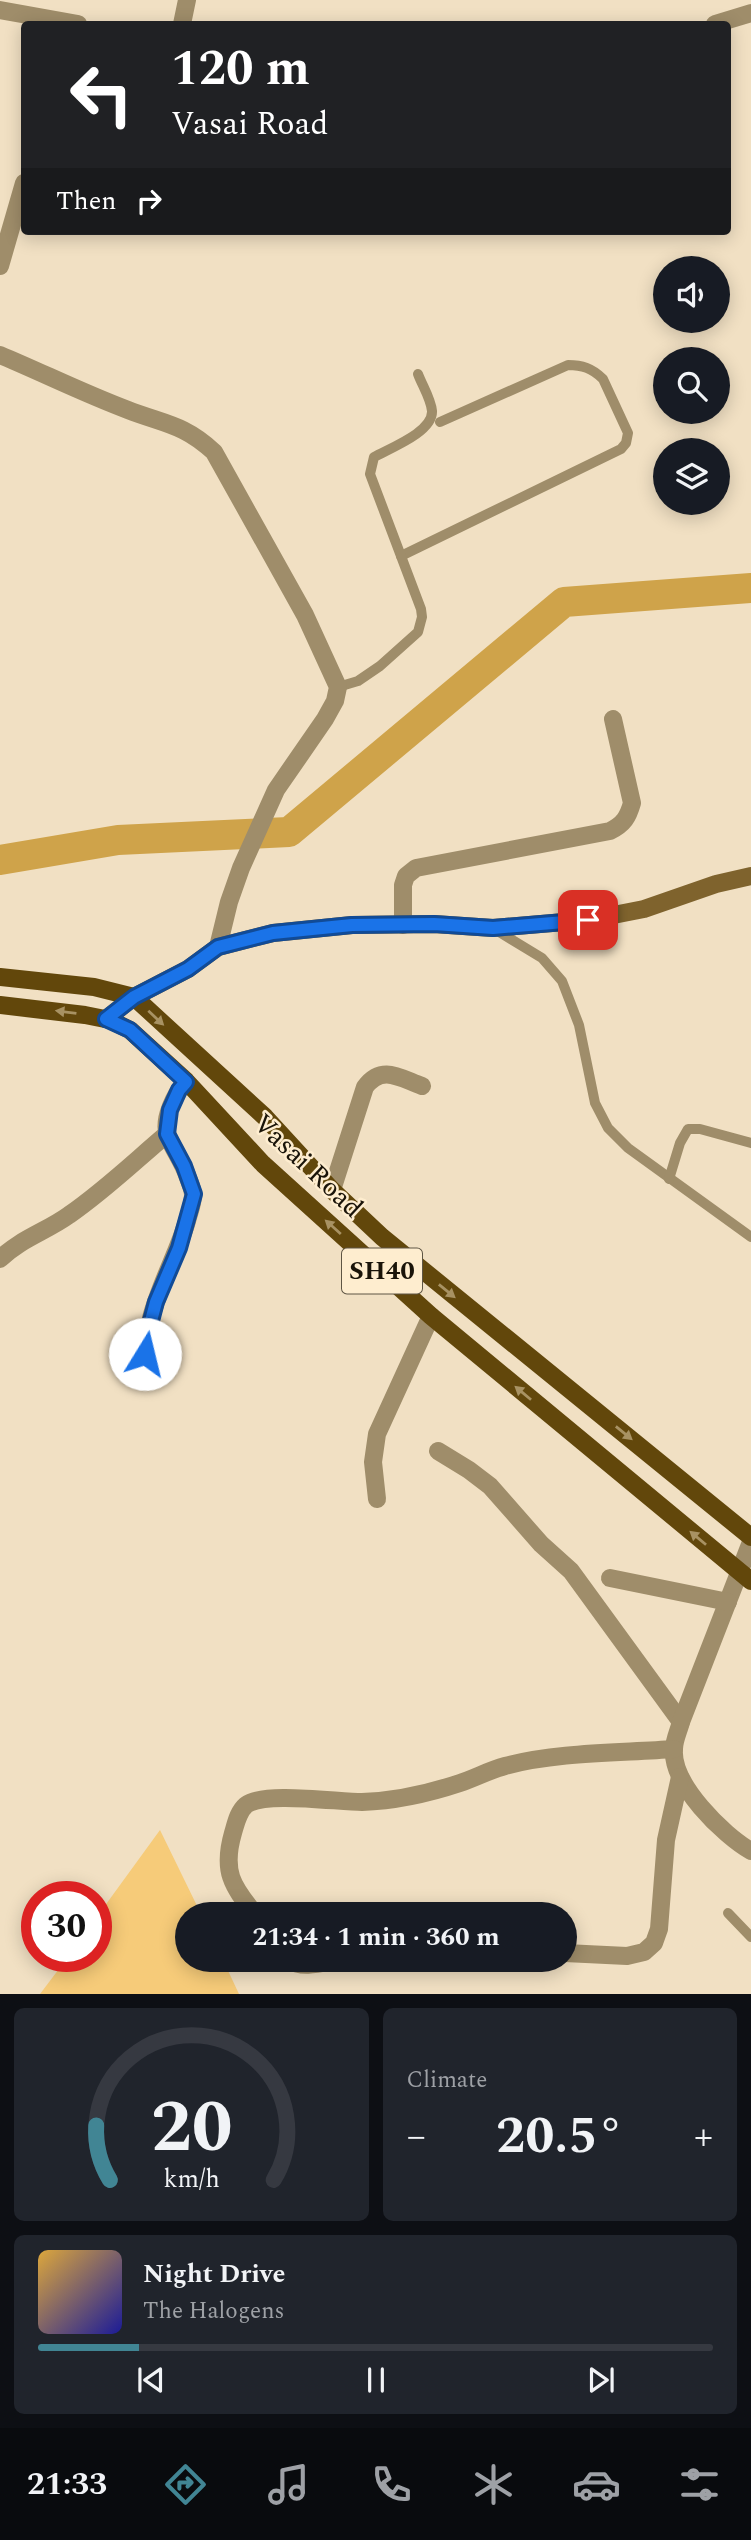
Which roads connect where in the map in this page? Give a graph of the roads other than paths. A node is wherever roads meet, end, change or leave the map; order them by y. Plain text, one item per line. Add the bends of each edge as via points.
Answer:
1 (187, 0) edge
2 (0, 10) edge
3 (751, 13) edge
4 (59, 21) edge
5 (183, 21) edge
6 (725, 21) edge
7 (21, 192) edge
8 (1, 255) edge
9 (0, 355) edge
10 (418, 374) dead end
11 (440, 422) dead end
12 (401, 556) junction
13 (338, 687) junction
14 (613, 719) dead end
15 (751, 876) edge
16 (403, 925) junction
17 (493, 928) junction
18 (218, 947) junction
19 (0, 977) edge
20 (134, 997) junction
21 (0, 1005) edge
22 (106, 1019) junction
23 (186, 1082) junction
24 (422, 1086) dead end
25 (167, 1134) junction
26 (751, 1143) edge
27 (670, 1179) junction
28 (332, 1190) junction
29 (751, 1237) edge
30 (0, 1259) edge
31 (431, 1316) junction
32 (150, 1370) dead end
33 (438, 1451) dead end
34 (377, 1499) dead end
35 (751, 1540) edge
36 (745, 1577) edge
37 (610, 1578) dead end
38 (728, 1602) junction
39 (681, 1722) junction
40 (674, 1749) junction
41 (680, 1777) junction
42 (751, 1852) edge
43 (246, 1902) edge
44 (728, 1913) dead end
45 (751, 1937) edge
46 (577, 1954) edge

1 - 5 street
2 - 4 street
3 - 6 street
7 - 8 street
9 - 13 street via 129,411 178,426 214,452 305,615
10 - 12 lane via 432,410 430,420 425,429 374,457 370,474
11 - 12 lane via 568,365 582,365 603,379 628,433 621,449
12 - 13 lane via 421,609 418,632 380,666 358,681
13 - 18 street via 325,719 276,790 241,868
14 - 16 street via 632,803 622,825 416,868 405,876
15 - 17 street via 588,920
16 - 17 street
16 - 18 street via 273,933
17 - 27 lane via 542,958 562,981 579,1025 595,1104 608,1128 628,1149
18 - 20 street via 188,969
19 - 20 main road, Vasai Road / SH40 via 94,987
20 - 22 street
20 -> 28 main road, Vasai Road / SH40 via 265,1117
22 -> 21 main road, Vasai Road / SH40
22 - 23 main road, Vasai Road / SH40 via 130,1030
23 - 25 street via 170,1110
31 -> 23 main road, Vasai Road / SH40 via 263,1164
24 - 28 street via 380,1074 365,1087
25 - 30 street via 87,1203
25 - 32 street via 194,1194 147,1336 145,1354
26 - 27 lane via 688,1129
27 - 29 lane
28 -> 35 main road, Vasai Road / SH40 via 447,1292
31 - 34 street via 377,1434 373,1462
36 -> 31 main road, Vasai Road / SH40
33 - 39 street via 490,1486 571,1571
35 - 36 street
36 - 38 street
37 - 38 street
38 - 39 street
39 - 40 street
40 - 41 street
40 - 43 street via 539,1759 385,1800 253,1801 238,1816 229,1845 231,1881
41 - 42 street via 713,1822
41 - 46 street via 666,1840 654,1943 644,1952 627,1956
44 - 45 lane

